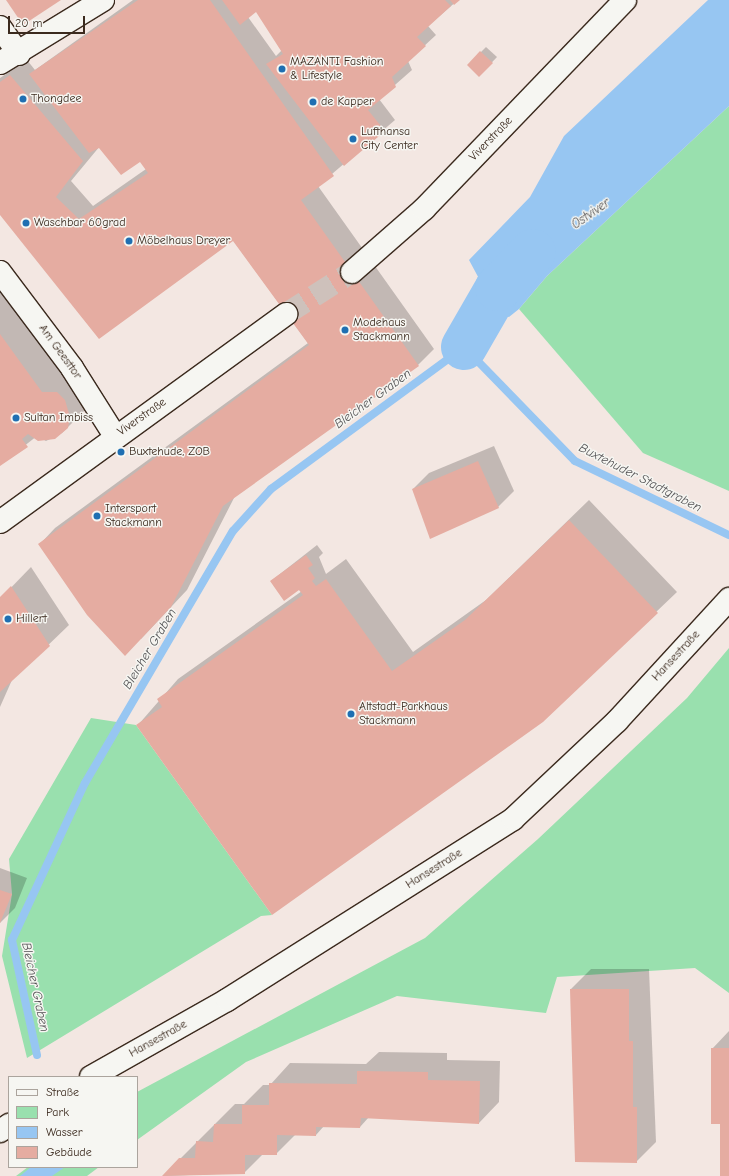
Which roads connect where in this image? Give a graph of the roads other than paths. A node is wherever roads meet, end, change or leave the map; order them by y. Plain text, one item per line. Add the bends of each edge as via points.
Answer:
1 (103, 0) edge
2 (626, 0) edge
3 (0, 27) edge
4 (9, 58) edge
5 (0, 272) edge
6 (352, 272) tunnel mouth
7 (286, 314) tunnel mouth
8 (115, 436) junction
9 (0, 522) edge
10 (729, 599) edge
11 (93, 1076) edge

1 - 4 street
2 - 6 street, Viverstraße via 424,209
3 - 4 street
5 - 8 street, Am Geesttor via 72,368
7 - 8 street, Viverstraße
8 - 9 street, Viverstraße
10 - 11 street, Hansestraße via 617,720 512,819 226,1000

